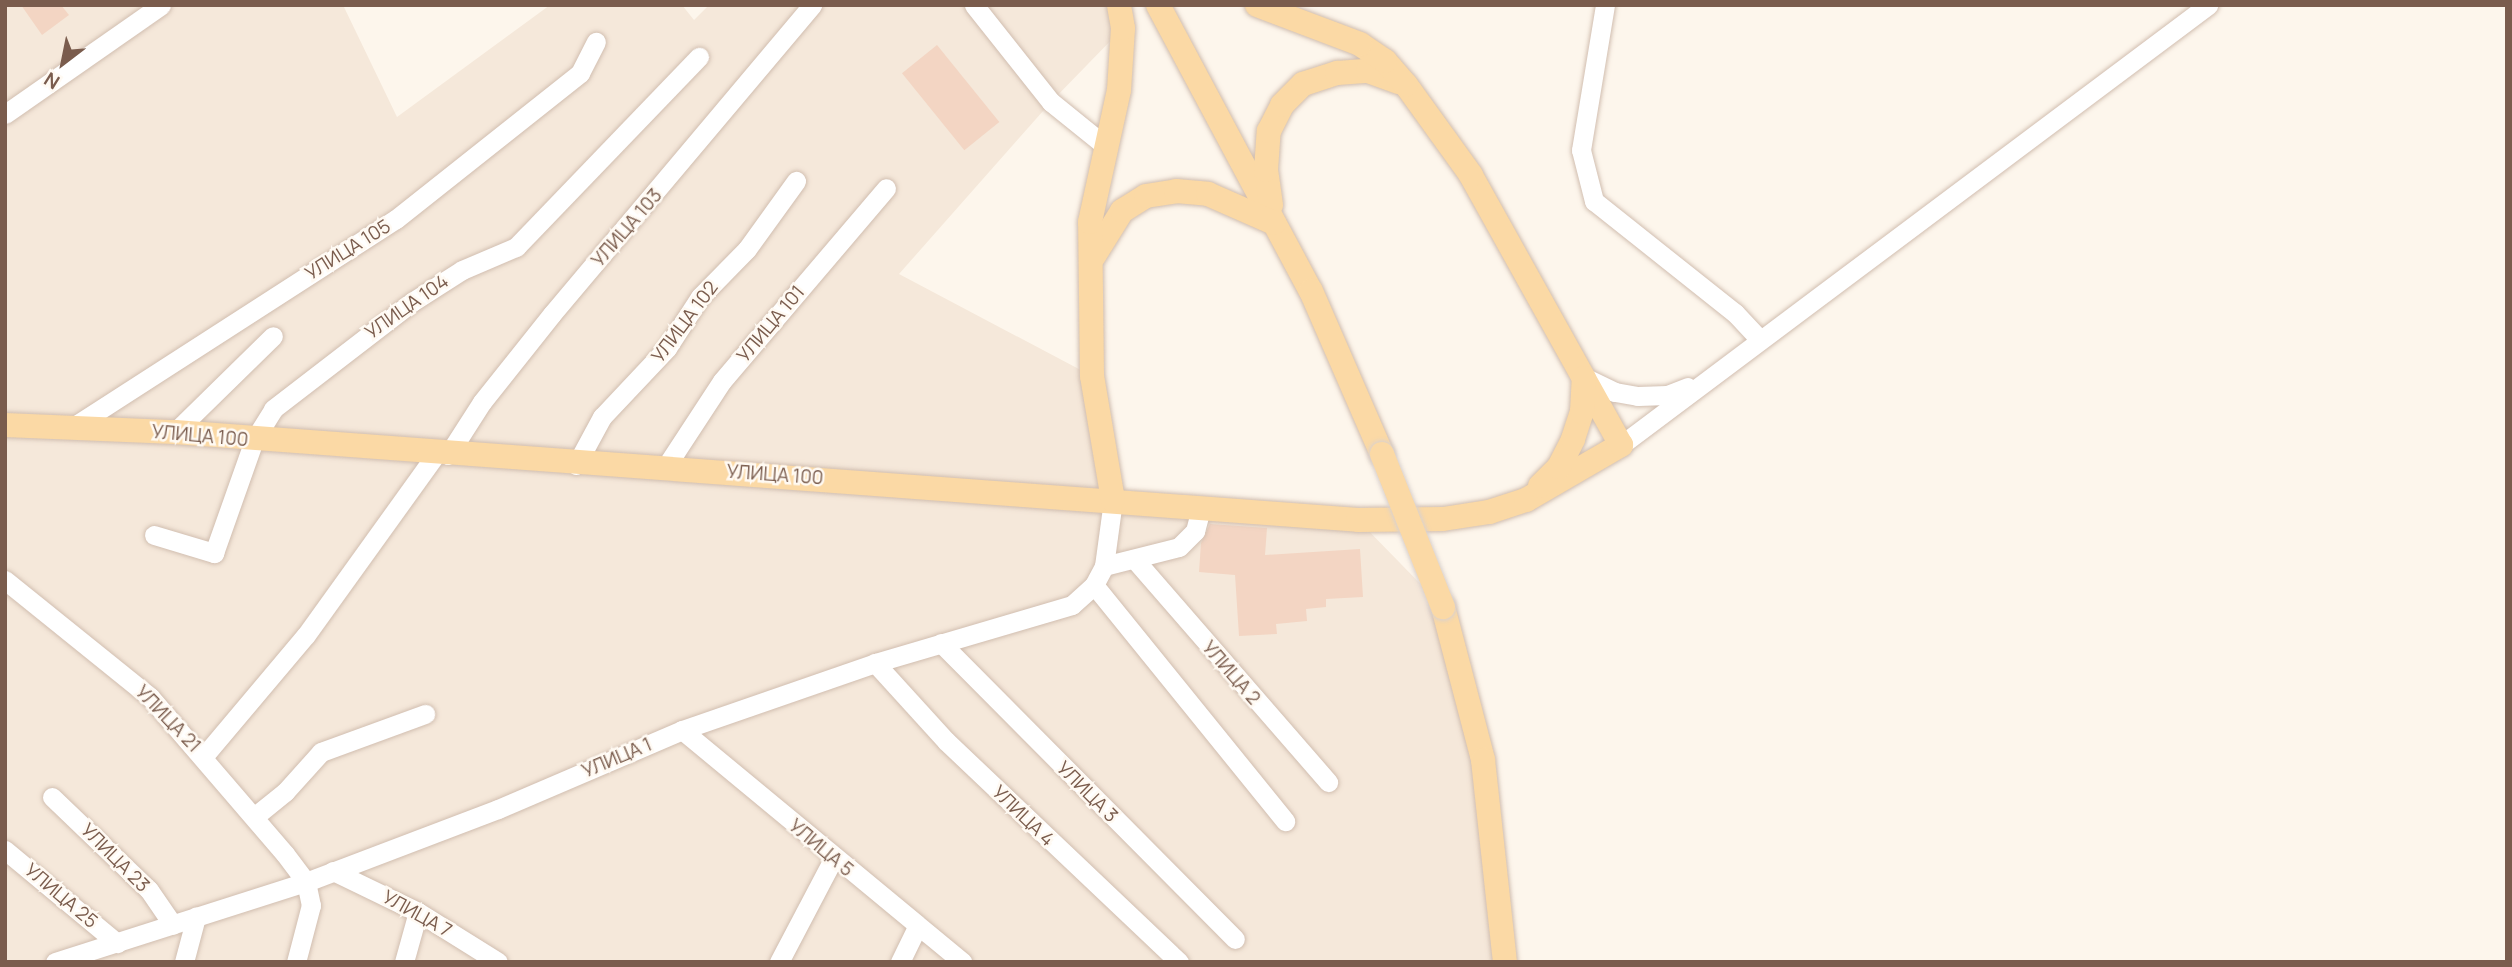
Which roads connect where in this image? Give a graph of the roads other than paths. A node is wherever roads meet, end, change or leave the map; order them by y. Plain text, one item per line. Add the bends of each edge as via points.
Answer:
1 (160, 5) edge
2 (812, 5) edge
3 (974, 5) edge
4 (1119, 5) edge
5 (1158, 5) edge
6 (1257, 5) edge
7 (1605, 5) edge
8 (2208, 5) edge
9 (596, 42) dead end
10 (699, 57) dead end
11 (1406, 85) junction
12 (5, 114) edge
13 (1108, 148) junction
14 (796, 181) dead end
15 (886, 188) dead end
16 (1274, 223) junction
17 (1094, 256) junction
18 (274, 335) dead end
19 (1759, 339) junction
20 (1584, 377) junction
21 (1705, 380) junction
22 (5, 425) edge
23 (73, 427) junction
24 (175, 432) junction
25 (254, 440) junction
26 (1621, 445) junction
27 (442, 454) junction
28 (576, 465) junction
29 (665, 468) junction
30 (1113, 500) junction
31 (1526, 500) junction
32 (1201, 509) junction
33 (154, 535) dead end
34 (1136, 561) junction
35 (1104, 566) junction
36 (5, 580) edge
37 (1094, 585) junction
38 (941, 643) junction
39 (875, 663) junction
40 (425, 714) dead end
41 (682, 730) junction
42 (204, 756) junction
43 (1328, 782) dead end
44 (52, 797) dead end
45 (254, 817) junction
46 (1285, 821) dead end
47 (5, 850) edge
48 (833, 859) junction
49 (333, 871) junction
50 (306, 882) junction
51 (418, 912) junction
52 (197, 917) junction
53 (173, 925) junction
54 (917, 927) junction
55 (1235, 939) dead end
56 (117, 943) junction
57 (55, 962) edge
58 (184, 962) edge
59 (296, 962) edge
60 (404, 962) edge
61 (498, 962) edge
62 (779, 962) edge
63 (900, 962) edge
64 (962, 962) edge
65 (1179, 962) edge
66 (1505, 962) edge

1 - 12 street
2 - 27 street, УЛИЦА 103 via 544,324
3 - 13 street via 1051,102
4 - 13 main road via 1123,28 1119,90
5 - 16 main road
6 - 11 main road via 1360,44 1385,61
7 - 19 street via 1581,150 1594,201 1735,313
8 - 19 street
9 - 23 street, УЛИЦА 105 via 580,74 396,219
10 - 25 street, УЛИЦА 104 via 516,247 462,270 306,379 273,409
11 - 16 main road via 1368,71 1337,73 1303,84 1282,104 1269,131 1266,170
11 - 20 main road via 1471,176
13 - 17 main road via 1090,222
14 - 28 street, УЛИЦА 102 via 747,249 700,297 667,348 603,418
15 - 29 street, УЛИЦА 101 via 722,381
16 - 17 main road via 1208,194 1176,191 1146,196 1122,211
16 - 66 main road, bridge via 1349,370 1443,607 1483,760
17 - 30 main road via 1092,376
18 - 24 street
19 - 21 street
20 - 21 street via 1615,392 1638,396 1667,395
20 - 26 main road
20 - 31 main road via 1582,412 1573,439 1559,467
21 - 26 street
22 - 23 main road, УЛИЦА 100
23 - 24 main road, УЛИЦА 100
24 - 25 main road, УЛИЦА 100
25 - 27 main road, УЛИЦА 100
25 - 33 street, УЛИЦА 104 via 214,554
26 - 31 main road
27 - 28 main road, УЛИЦА 100
27 - 42 street via 306,635
28 - 29 main road, УЛИЦА 100
29 - 30 main road, УЛИЦА 100
30 - 32 main road, УЛИЦА 100
30 - 35 street, УЛИЦА 1
31 - 32 main road, УЛИЦА 100 via 1443,519 1358,520
32 - 34 street via 1195,531 1179,547
34 - 35 street
34 - 43 street, УЛИЦА 2
35 - 37 street, УЛИЦА 1
36 - 42 street, УЛИЦА 21 via 150,697
37 - 38 street, УЛИЦА 1 via 1072,605
37 - 46 street
38 - 39 street, УЛИЦА 1
38 - 55 street, УЛИЦА 3
39 - 41 street, УЛИЦА 1
39 - 65 street, УЛИЦА 4 via 946,741
40 - 45 street via 321,752 285,792
41 - 48 street, УЛИЦА 5
41 - 49 street, УЛИЦА 1
42 - 45 street, УЛИЦА 21
44 - 53 street, УЛИЦА 23 via 149,890
45 - 50 street, УЛИЦА 21
47 - 56 street, УЛИЦА 25
48 - 54 street, УЛИЦА 5
48 - 62 street
49 - 50 street, УЛИЦА 1
49 - 51 street, УЛИЦА 7
50 - 52 street, УЛИЦА 1
50 - 59 street via 311,905
51 - 60 street
51 - 61 street, УЛИЦА 7
52 - 53 street, УЛИЦА 1
52 - 58 street
53 - 56 street, УЛИЦА 1
54 - 63 street
54 - 64 street, УЛИЦА 5
56 - 57 street, УЛИЦА 1

